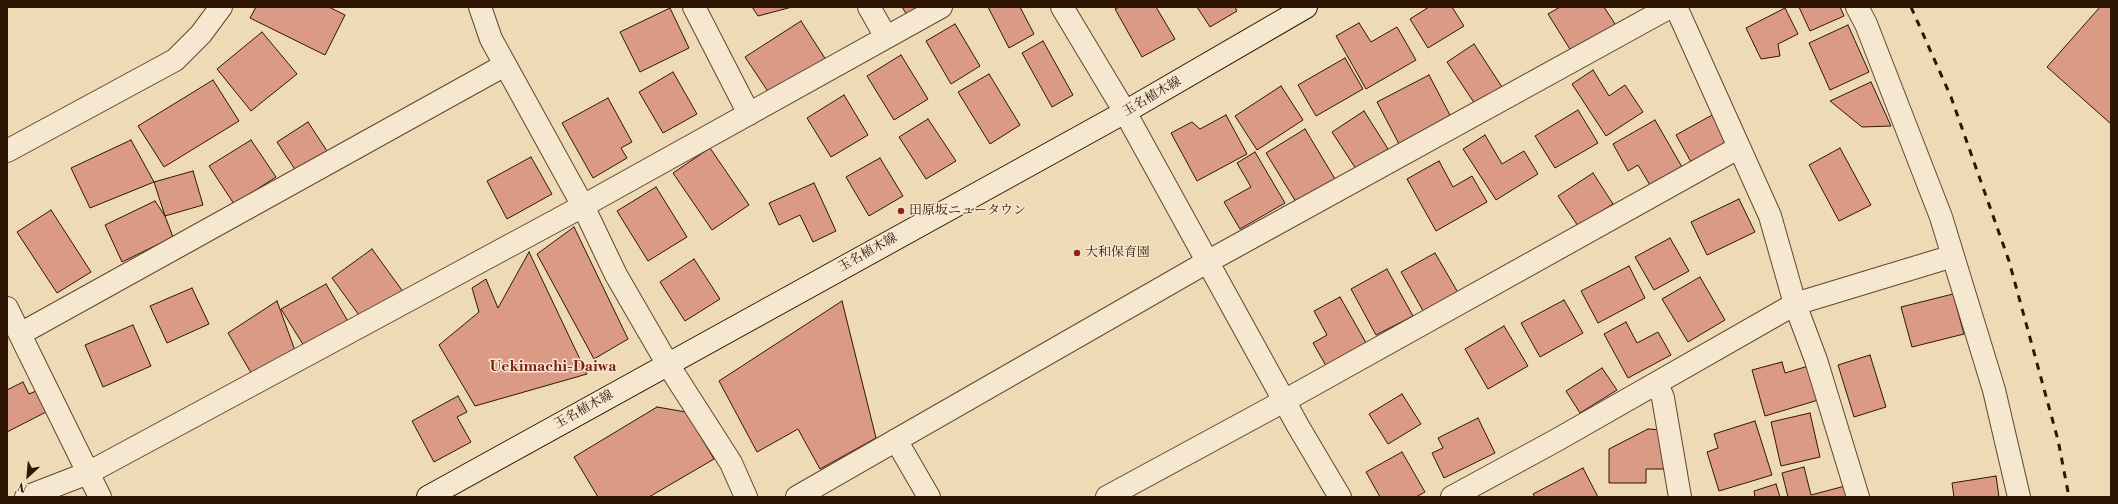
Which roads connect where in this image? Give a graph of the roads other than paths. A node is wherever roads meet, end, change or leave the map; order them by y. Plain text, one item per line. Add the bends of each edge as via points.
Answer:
1 (221, 7) edge
2 (480, 7) edge
3 (694, 7) edge
4 (869, 7) edge
5 (941, 7) edge
6 (1062, 7) edge
7 (1306, 7) edge
8 (1670, 7) edge
9 (1676, 7) edge
10 (1857, 7) edge
11 (886, 37) junction
12 (505, 65) junction
13 (1125, 112) junction
14 (749, 114) junction
15 (1738, 148) junction
16 (7, 151) edge
17 (583, 206) junction
18 (1953, 256) junction
19 (1207, 262) junction
20 (1795, 304) junction
21 (7, 308) edge
22 (20, 334) junction
23 (667, 363) junction
24 (1657, 383) junction
25 (1284, 401) junction
26 (896, 440) junction
27 (88, 473) junction
28 (26, 497) edge
29 (100, 497) edge
30 (428, 497) edge
31 (746, 497) edge
32 (797, 497) edge
33 (929, 497) edge
34 (1107, 497) edge
35 (1340, 497) edge
36 (1452, 497) edge
37 (1680, 497) edge
38 (1858, 497) edge
39 (2020, 497) edge

1 - 16 street via 201,34 175,60
2 - 12 street via 491,39
3 - 14 street
4 - 11 street
5 - 11 street
6 - 13 street
7 - 13 street, 玉名植木線
8 - 19 street
9 - 15 street
10 - 18 street via 1941,217
11 - 14 street
12 - 17 street
12 - 22 street
13 - 19 street
13 - 23 street, 玉名植木線
14 - 17 street
15 - 20 street via 1770,216
15 - 25 street
17 - 23 street via 616,275
17 - 27 street
18 - 20 street
18 - 39 street via 1994,390
19 - 25 street
19 - 26 street
20 - 24 street
20 - 38 street via 1816,360
21 - 22 street
22 - 27 street
23 - 30 street, 玉名植木線
23 - 31 street via 731,463
24 - 36 street
24 - 37 street via 1663,398
25 - 34 street
25 - 35 street
26 - 32 street
26 - 33 street
27 - 28 street
27 - 29 street

